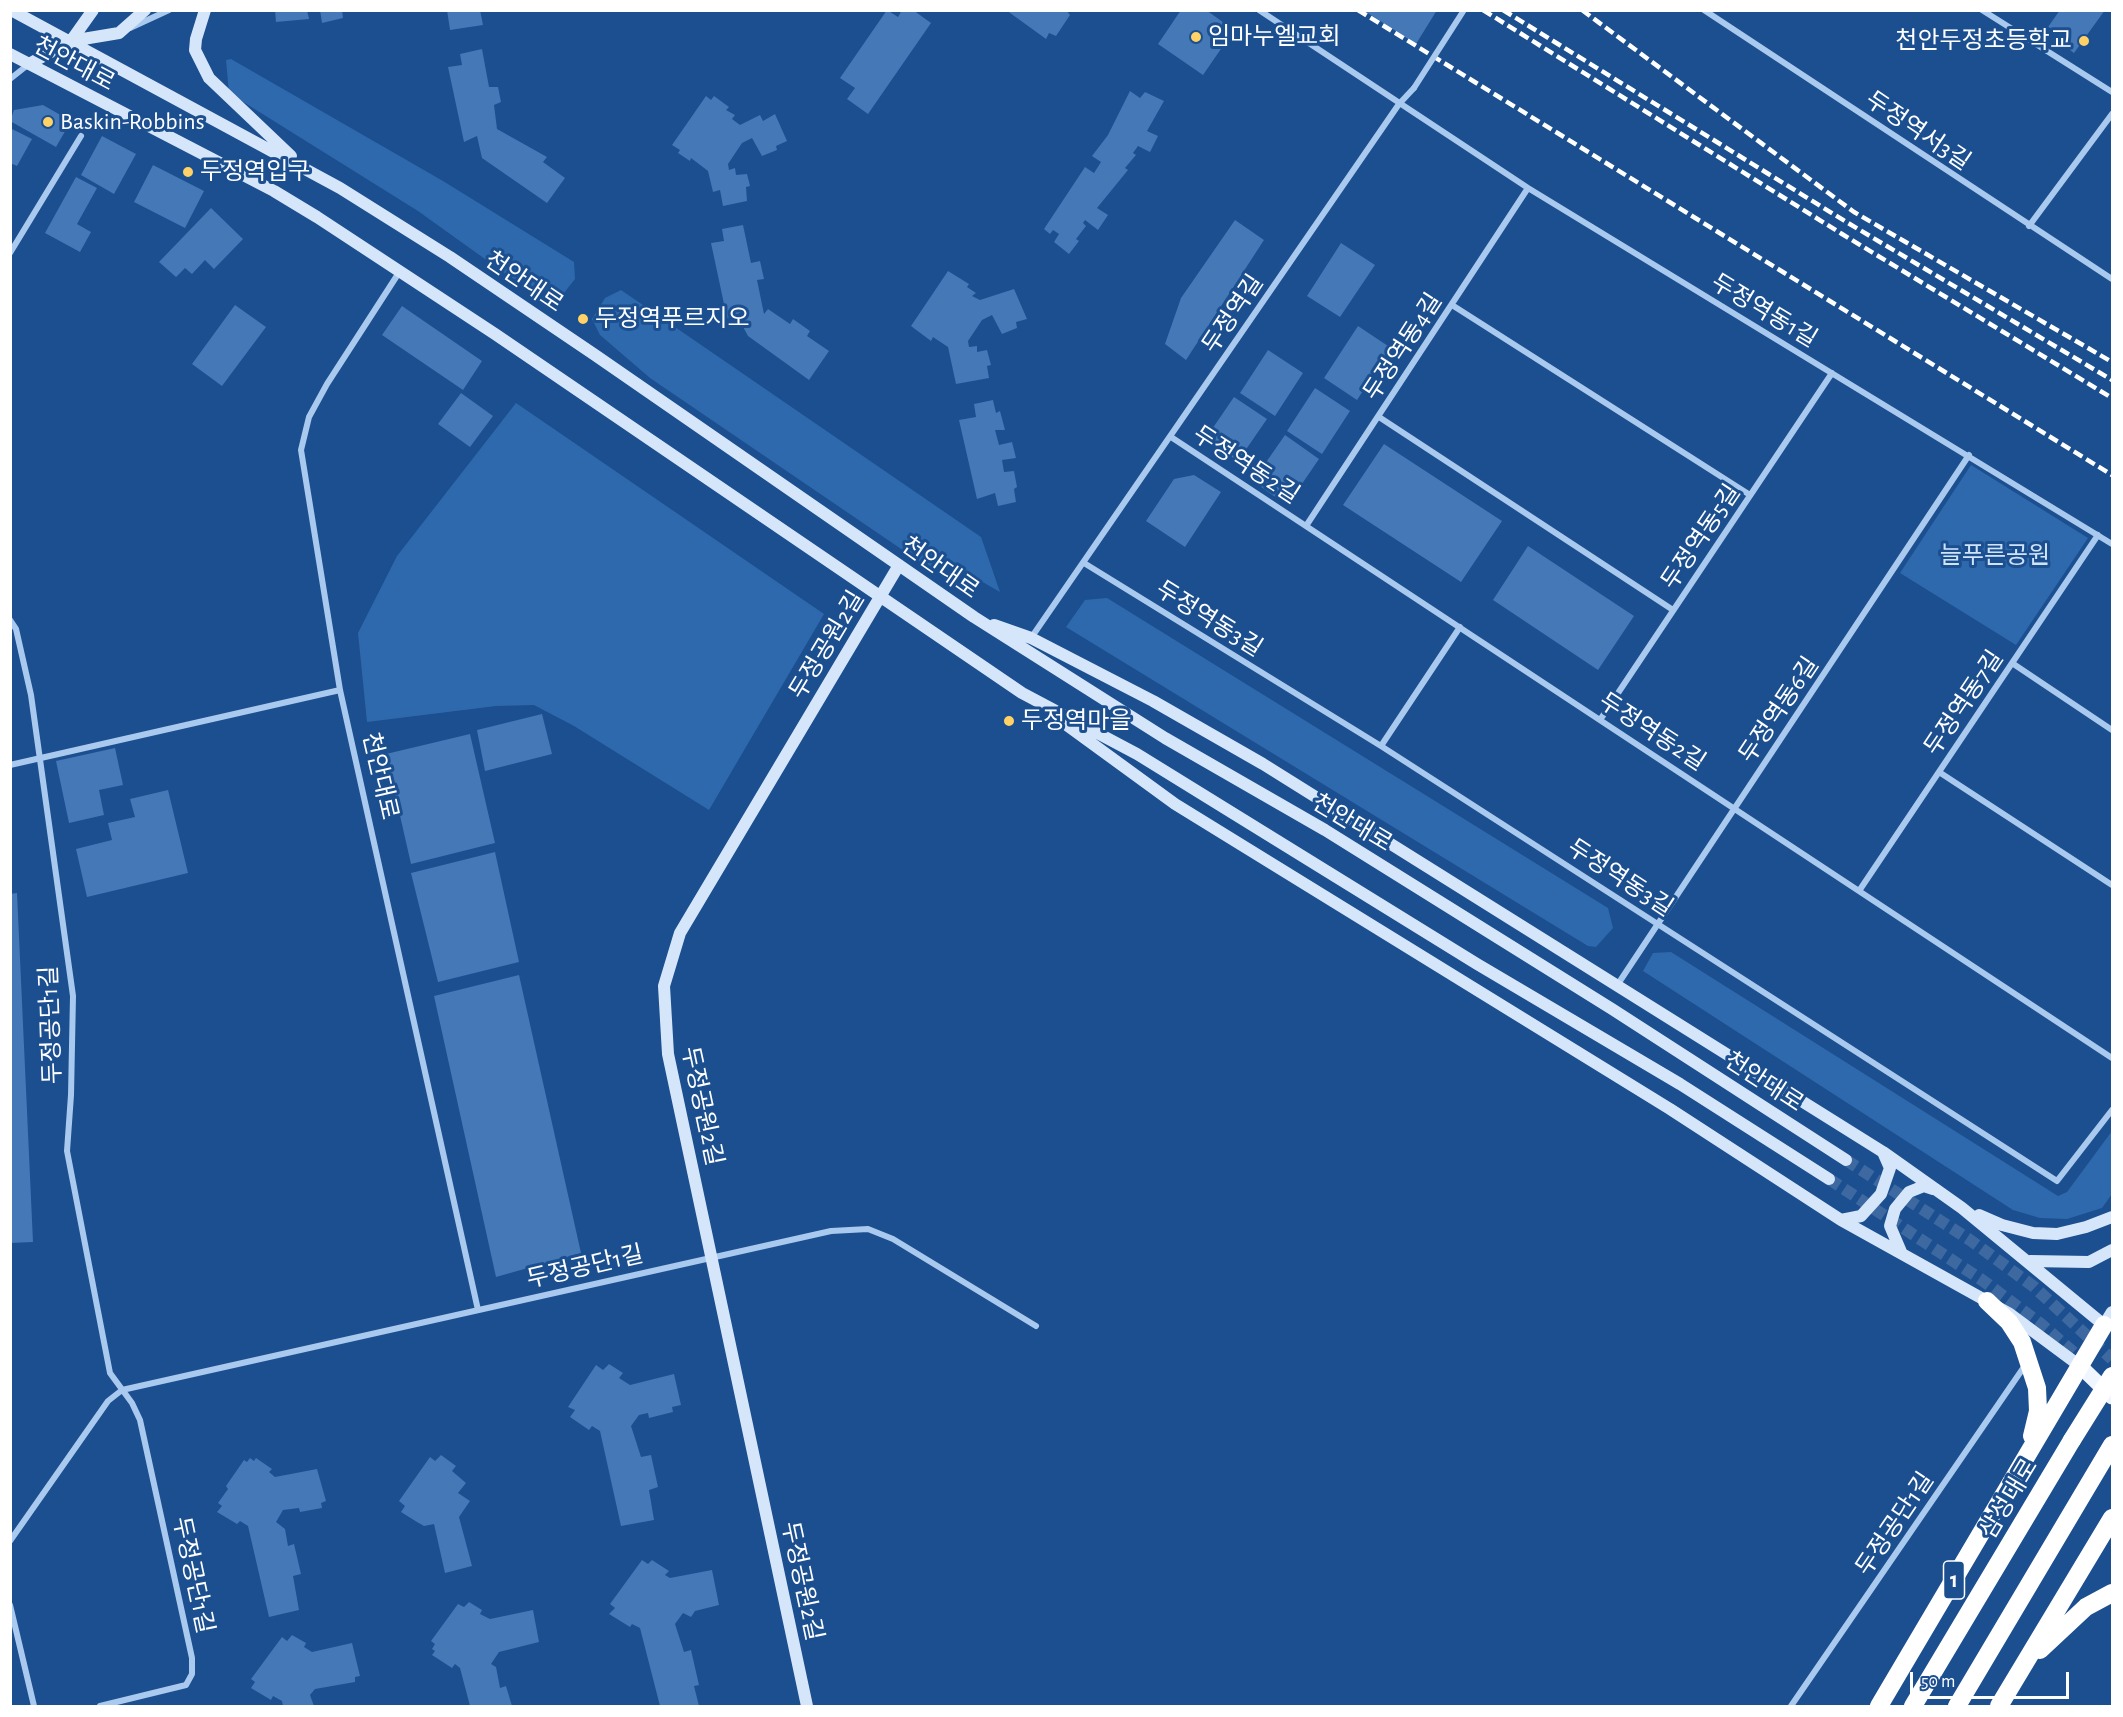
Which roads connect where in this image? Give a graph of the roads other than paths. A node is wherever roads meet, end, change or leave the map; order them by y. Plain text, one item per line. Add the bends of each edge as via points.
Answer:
1 (11, 10) edge
2 (93, 10) edge
3 (146, 10) edge
4 (169, 10) edge
5 (205, 10) edge
6 (1259, 10) edge
7 (1464, 10) edge
8 (1704, 10) edge
9 (1982, 10) edge
10 (119, 33) junction
11 (71, 41) junction
12 (10, 54) edge
13 (28, 64) junction
14 (10, 79) edge
15 (2112, 92) edge
16 (1400, 104) junction
17 (2112, 114) edge
18 (81, 136) dead end
19 (306, 169) junction
20 (1528, 188) junction
21 (2029, 226) junction
22 (10, 253) edge
23 (400, 271) junction
24 (2112, 279) edge
25 (1452, 305) junction
26 (1832, 373) junction
27 (1378, 417) junction
28 (1171, 437) junction
29 (1970, 455) junction
30 (1750, 495) junction
31 (1306, 526) junction
32 (2098, 535) junction
33 (2112, 544) edge
34 (1084, 563) junction
35 (899, 565) junction
36 (879, 598) junction
37 (1673, 610) junction
38 (974, 617) junction
39 (10, 620) edge
40 (1460, 627) junction
41 (1031, 638) junction
42 (2012, 663) junction
43 (340, 690) junction
44 (1022, 693) junction
45 (1600, 720) junction
46 (2112, 730) edge
47 (1381, 746) junction
48 (39, 757) junction
49 (10, 765) edge
50 (1939, 772) junction
51 (1734, 809) junction
52 (2112, 885) edge
53 (1859, 891) junction
54 (1659, 924) junction
55 (1618, 984) junction
56 (2112, 1058) edge
57 (2112, 1110) edge
58 (1883, 1152) junction
59 (1846, 1160) tunnel mouth
60 (1829, 1179) tunnel mouth
61 (1934, 1189) junction
62 (1962, 1208) junction
63 (2112, 1217) edge
64 (1842, 1220) junction
65 (2112, 1250) edge
66 (1902, 1255) junction
67 (713, 1257) junction
68 (2030, 1261) junction
69 (1987, 1301) junction
70 (478, 1310) junction
71 (2109, 1324) edge
72 (1036, 1326) dead end
73 (2028, 1361) junction
74 (2080, 1366) junction
75 (2112, 1376) edge
76 (122, 1390) junction
77 (2112, 1397) edge
78 (2112, 1445) edge
79 (2029, 1453) junction
80 (2112, 1518) edge
81 (10, 1541) edge
82 (2112, 1593) edge
83 (10, 1605) edge
84 (2023, 1666) junction
85 (34, 1707) edge
86 (100, 1707) edge
87 (807, 1707) edge
88 (1791, 1707) edge
89 (1879, 1707) edge
90 (1913, 1707) edge
91 (1957, 1707) edge
92 (1999, 1707) edge

1 - 11 main road, 천안대로
2 - 11 main road
3 - 10 main road
4 - 10 street
5 - 19 main road via 195,50 209,78
6 - 16 street, 두정역동1길
7 - 16 street, 두정역길, bridge
8 - 21 street, 두정역서3길
9 - 15 street
10 - 11 main road
11 - 13 main road
11 - 19 main road, 천안대로
12 - 13 main road, 천안대로
13 - 14 street
13 - 23 main road, 천안대로 via 274,191
16 - 20 street, 두정역동1길
16 - 28 street, 두정역길
17 - 21 street
18 - 22 street
19 - 35 main road, 천안대로 via 450,257
20 - 25 street, 두정역동4길
20 - 26 street, 두정역동1길
21 - 24 street, 두정역서3길
23 - 36 main road, 천안대로
23 - 43 street, 천안대로 via 327,384 309,417 301,450
25 - 27 street, 두정역동4길
25 - 30 street
26 - 29 street, 두정역동1길
26 - 30 street, 두정역동5길
27 - 31 street, 두정역동4길
27 - 37 street
28 - 31 street, 두정역동2길
28 - 34 street, 두정역길
29 - 32 street, 두정역동1길
29 - 51 street, 두정역동6길
30 - 37 street, 두정역동5길
31 - 40 street, 두정역동2길
32 - 33 street, 두정역동1길
32 - 42 street, 두정역동7길
34 - 41 street, 두정역길
34 - 47 street, 두정역동3길
35 - 36 main road, 두정공원2길
35 - 38 main road, 천안대로
36 - 44 main road, 천안대로
36 - 67 main road, 두정공원2길 via 680,933 664,986 668,1054
37 - 45 street, 두정역동5길
38 - 41 main road
38 - 59 main road, 천안대로 via 1165,738 1325,830
39 - 48 street, 두정공단1길 via 16,629 31,695
40 - 45 street, 두정역동2길
40 - 47 street
41 - 55 main road via 1263,764
42 - 46 street
42 - 50 street, 두정역동7길
43 - 48 street
43 - 70 street, 천안대로
44 - 60 main road, 천안대로 via 1157,766
44 - 64 main road via 1175,804 1670,1109
45 - 51 street, 두정역동2길
47 - 54 street, 두정역동3길
48 - 49 street
48 - 76 street, 두정공단1길 via 73,996 67,1151 110,1373
50 - 52 street
50 - 53 street, 두정역동7길
51 - 53 street, 두정역동2길
51 - 54 street, 두정역동6길
53 - 56 street, 두정역동2길
54 - 55 street, 두정역동6길
54 - 57 street, 두정역동3길 via 2057,1181
55 - 58 main road
58 - 61 main road
58 - 64 main road via 1890,1168 1881,1194 1861,1216
61 - 62 main road
61 - 66 main road via 1915,1188 1895,1209 1890,1226
62 - 63 main road via 2002,1226 2033,1233 2057,1234
62 - 68 main road
64 - 66 main road
65 - 68 main road via 2089,1262
66 - 69 main road
67 - 70 street, 두정공단1길
67 - 72 street, 두정공단1길 via 831,1231 868,1229 894,1239
67 - 87 main road, 두정공원2길
68 - 71 main road
69 - 73 highway via 2009,1322
69 - 74 main road via 2037,1332
70 - 76 street, 두정공단1길
71 - 74 highway, 1
73 - 79 highway via 2037,1388 2038,1411
73 - 88 street, 두정공단1길
74 - 77 main road
74 - 79 highway, 1
75 - 90 highway, 삼성대로, bridge
76 - 81 street via 108,1401
76 - 86 street, 두정공단1길 via 140,1420 192,1658 192,1674 186,1685
78 - 91 highway
79 - 89 highway, 1
80 - 84 highway
82 - 84 highway via 2086,1607
83 - 85 street
84 - 92 highway

